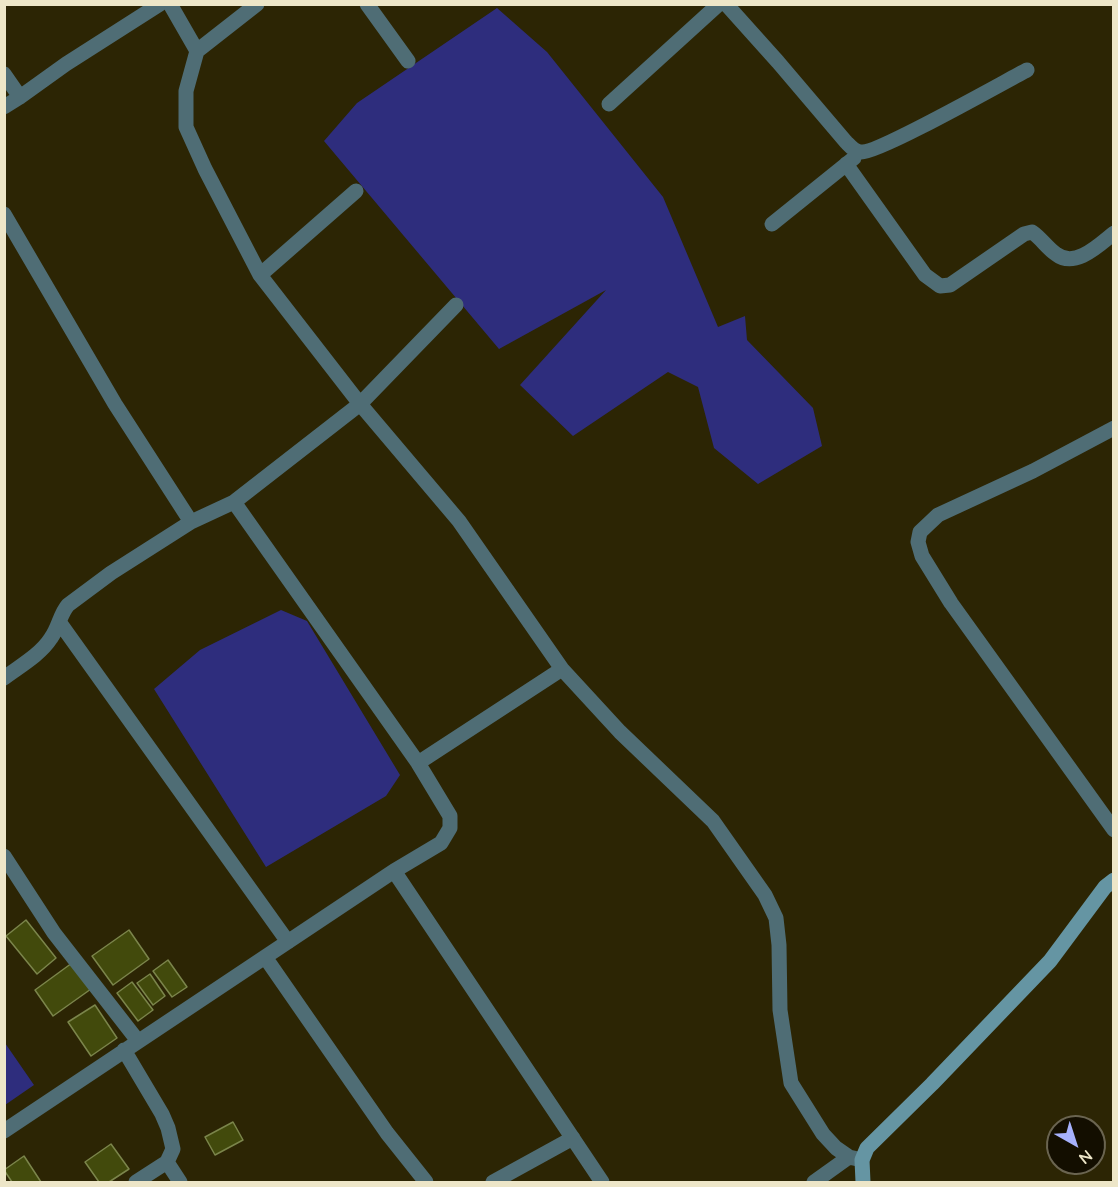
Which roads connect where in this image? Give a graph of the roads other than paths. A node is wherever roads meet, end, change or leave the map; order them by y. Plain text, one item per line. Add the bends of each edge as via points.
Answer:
1 (160, 4) edge
2 (170, 4) edge
3 (257, 4) edge
4 (368, 4) edge
5 (719, 4) edge
6 (726, 4) edge
7 (197, 51) junction
8 (408, 61) dead end
9 (1027, 70) dead end
10 (4, 74) edge
11 (20, 97) junction
12 (609, 104) dead end
13 (4, 107) edge
14 (861, 152) junction
15 (846, 164) junction
16 (356, 190) dead end
17 (4, 213) edge
18 (772, 224) dead end
19 (1113, 233) edge
20 (260, 275) junction
21 (456, 305) dead end
22 (360, 404) junction
23 (1113, 428) edge
24 (234, 502) junction
25 (191, 522) junction
26 (60, 623) junction
27 (562, 669) junction
28 (4, 678) edge
29 (418, 763) junction
30 (1113, 830) edge
31 (4, 856) edge
32 (394, 872) junction
33 (1113, 880) edge
34 (288, 942) junction
35 (265, 957) junction
36 (138, 1041) junction
37 (124, 1050) junction
38 (4, 1131) edge
39 (573, 1138) junction
40 (856, 1158) junction
41 (167, 1162) junction
42 (136, 1182) edge
43 (180, 1182) edge
44 (426, 1182) edge
45 (493, 1182) edge
46 (602, 1182) edge
47 (814, 1182) edge
48 (863, 1182) edge

1 - 11 street
2 - 7 street
3 - 7 street
4 - 8 street
5 - 12 street
6 - 14 street via 846,142
7 - 20 street via 186,91 186,127
9 - 14 street via 912,131
10 - 11 street
11 - 13 street
14 - 15 street
15 - 18 street
15 - 19 street via 925,275 940,286 950,285 1024,234 1032,232 1054,253 1074,259
16 - 20 street
17 - 25 street via 115,404
20 - 22 street
21 - 22 street
22 - 24 street
22 - 27 street via 459,521
23 - 30 street via 938,515 920,532 918,542 922,556 951,603
24 - 25 street
24 - 29 street
25 - 26 street via 93,585 63,610
26 - 28 street via 43,648
26 - 34 street
27 - 29 street
27 - 40 street via 713,821 765,895 776,918 780,1010 791,1083 823,1134 836,1148
29 - 32 street via 450,816 450,828 441,843
31 - 36 street via 54,933
32 - 34 street
32 - 39 street
33 - 40 main road via 1050,962
34 - 35 street
35 - 36 street
35 - 44 street via 387,1133
36 - 37 street
37 - 38 street
37 - 41 street via 168,1128 173,1149
39 - 45 street
39 - 46 street
40 - 47 street
40 - 48 main road
41 - 42 street
41 - 43 street

